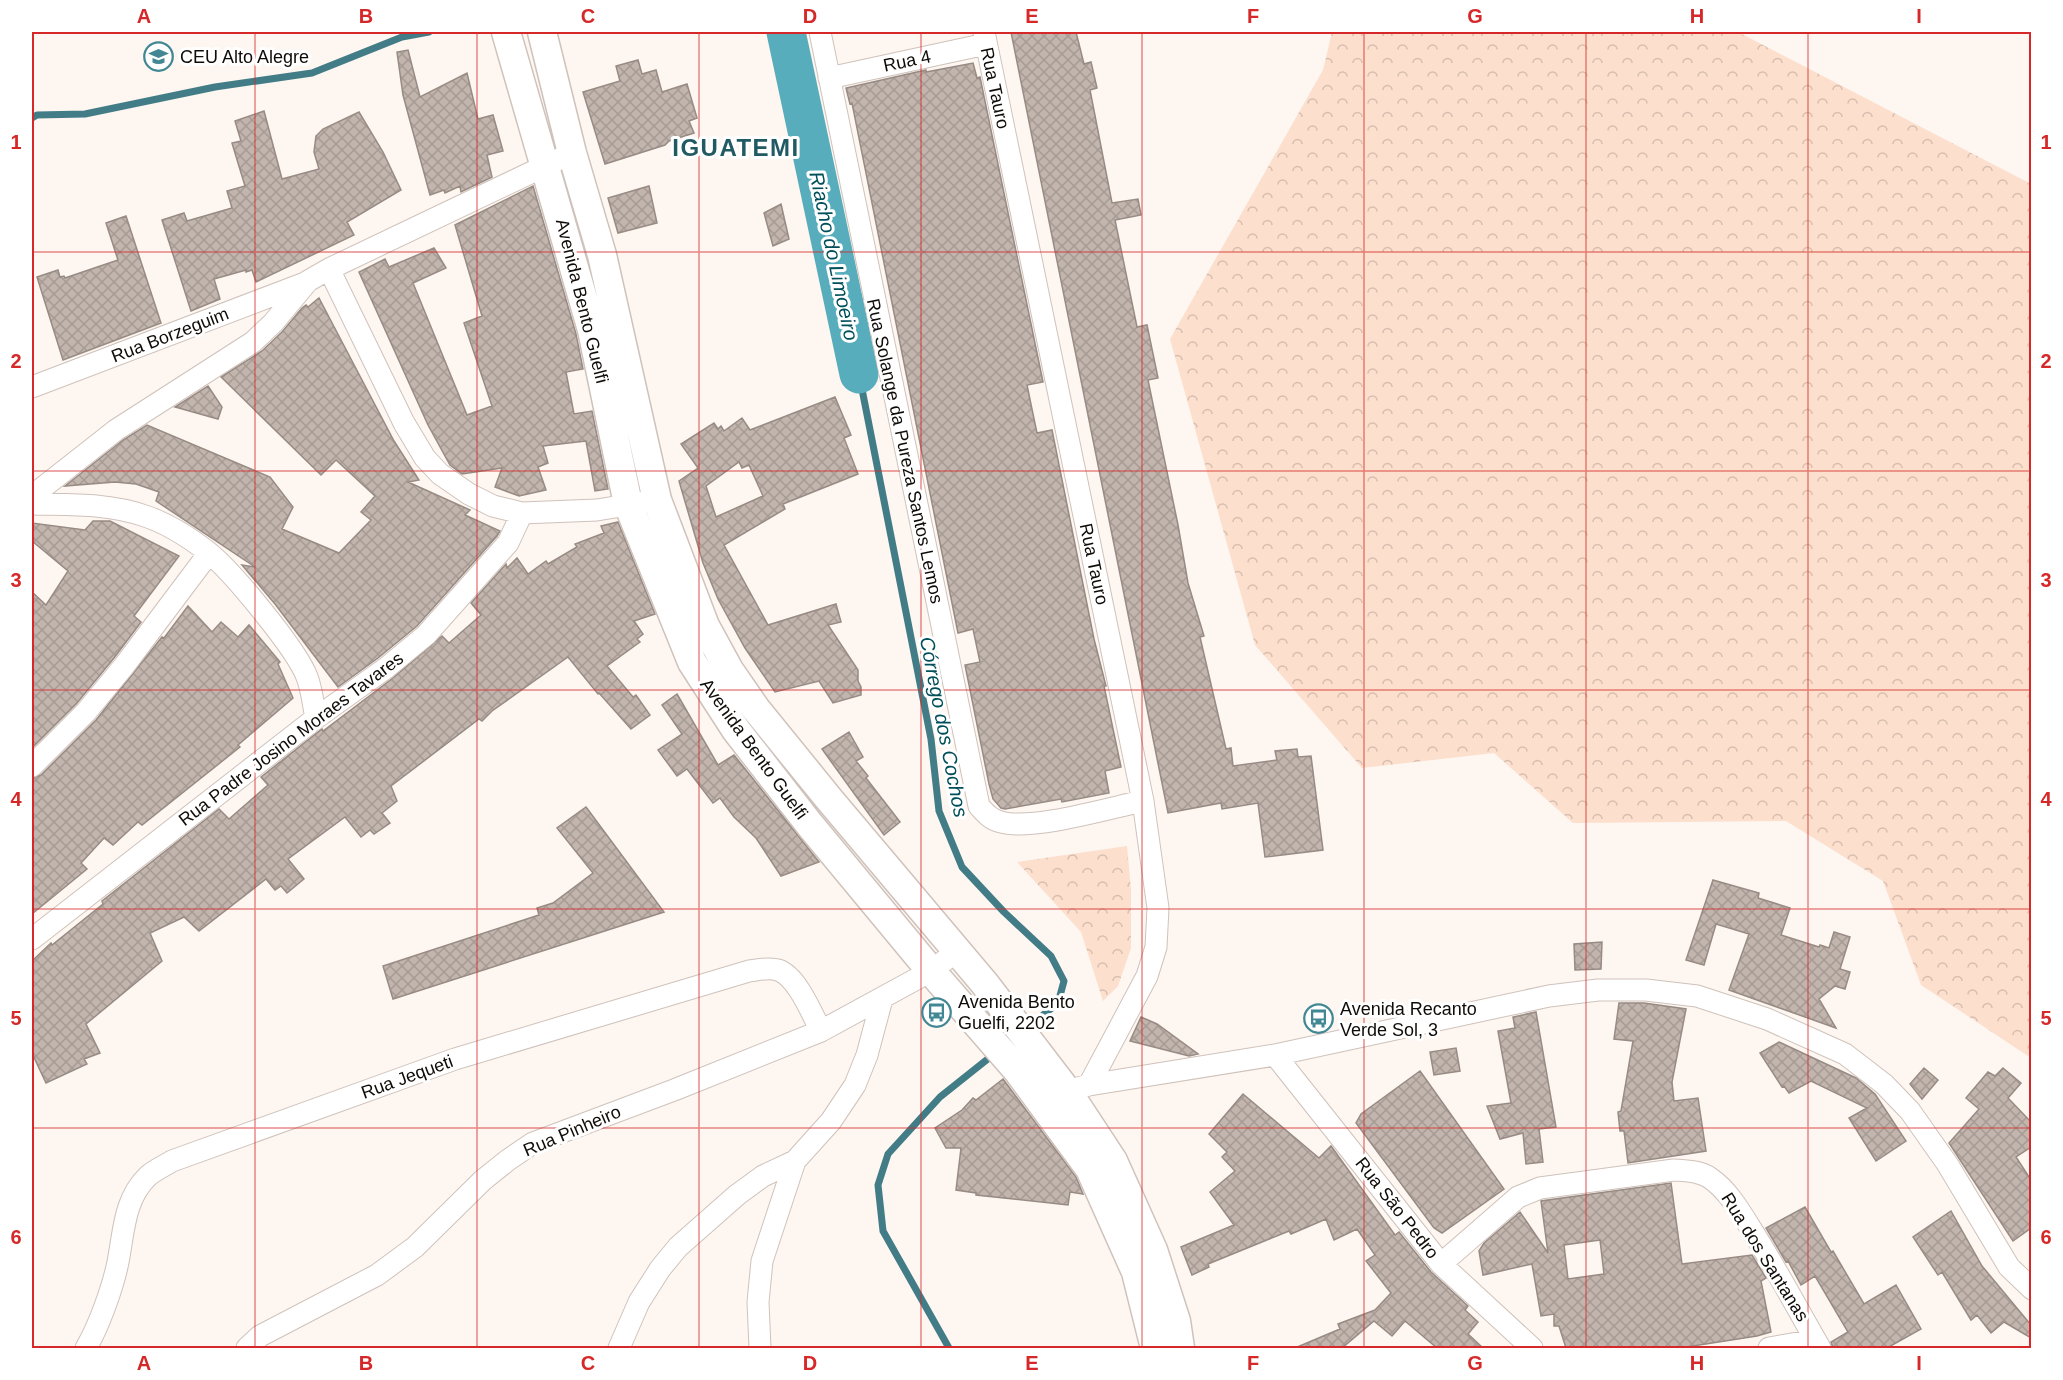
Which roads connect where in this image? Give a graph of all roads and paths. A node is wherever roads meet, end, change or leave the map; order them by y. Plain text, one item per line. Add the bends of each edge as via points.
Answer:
1 (506, 32) edge
2 (542, 32) edge
3 (820, 32) edge
4 (985, 38) edge
5 (829, 78) junction
6 (572, 153) junction
7 (545, 166) junction
8 (329, 269) junction
9 (308, 281) junction
10 (32, 387) edge
11 (32, 496) edge
12 (657, 500) junction
13 (32, 504) edge
14 (628, 504) junction
15 (522, 513) junction
16 (209, 553) junction
17 (316, 718) junction
18 (32, 766) edge
19 (1143, 801) junction
20 (32, 939) edge
21 (957, 951) junction
22 (931, 971) junction
23 (882, 999) junction
24 (821, 1031) junction
25 (1275, 1055) junction
26 (1066, 1094) junction
27 (795, 1161) junction
28 (1441, 1264) junction
29 (2031, 1289) edge
30 (1818, 1344) edge
31 (86, 1348) edge
32 (247, 1348) edge
33 (619, 1348) edge
34 (760, 1348) edge
35 (1155, 1348) edge
36 (1180, 1348) edge
37 (1532, 1348) edge
38 (1769, 1348) edge

1 - 7 main road, Avenida Bento Guelfi
2 - 6 main road, Avenida Bento Guelfi
3 - 5 street, Rua Solange da Pureza Santos Lemos
4 - 5 street, Rua 4
4 - 19 street, Rua Tauro
5 - 19 street, Rua Solange da Pureza Santos Lemos via 979,806 999,822 1034,824
6 - 7 street
6 - 12 main road, Avenida Bento Guelfi via 602,255
7 - 8 street
7 - 14 main road, Avenida Bento Guelfi via 592,330
8 - 9 street
8 - 15 street via 425,458 469,494 493,506
9 - 10 street, Rua Borzeguim
9 - 11 street via 253,342 116,430
12 - 14 street
12 - 21 main road, Avenida Bento Guelfi via 705,626 729,670 829,799
13 - 16 street via 96,506 147,516
14 - 15 street via 597,510
14 - 22 main road, Avenida Bento Guelfi via 692,662 714,697 810,825
15 - 17 street, Rua Padre Josino Moraes Tavares via 507,543 426,635
16 - 17 street via 297,658 307,676
16 - 18 street via 86,712
17 - 20 street, Rua Padre Josino Moraes Tavares
19 - 26 street, Rua Tauro via 1158,909 1156,947 1146,976
21 - 22 street, Rua Pinheiro
21 - 26 main road, Avenida Bento Guelfi
22 - 23 street, Rua Pinheiro
22 - 26 main road, Avenida Bento Guelfi via 1018,1071
23 - 24 street, Rua Pinheiro
23 - 27 street via 855,1085 831,1121
24 - 31 street, Rua Jequeti via 788,976 770,968 749,971 456,1059 172,1161 149,1175 134,1194 124,1219 118,1264 95,1333
24 - 32 street, Rua Pinheiro via 533,1143 500,1167 415,1247 377,1275 260,1336
25 - 26 street
25 - 28 street, Rua São Pedro
25 - 29 street via 1548,996 1598,990 1697,996 1767,1019 1845,1054 1884,1084 1910,1112 1948,1165 2009,1268
26 - 35 main road, Avenida Bento Guelfi via 1090,1169 1136,1272
26 - 36 main road, Avenida Bento Guelfi via 1113,1161 1134,1205 1176,1321
27 - 33 street via 763,1176 737,1195 678,1247 639,1302
27 - 34 street via 762,1261 758,1302
28 - 30 street, Rua dos Santanas via 1518,1197 1540,1188 1674,1170 1696,1172 1709,1177 1737,1207
28 - 37 street, Rua São Pedro
30 - 38 street

